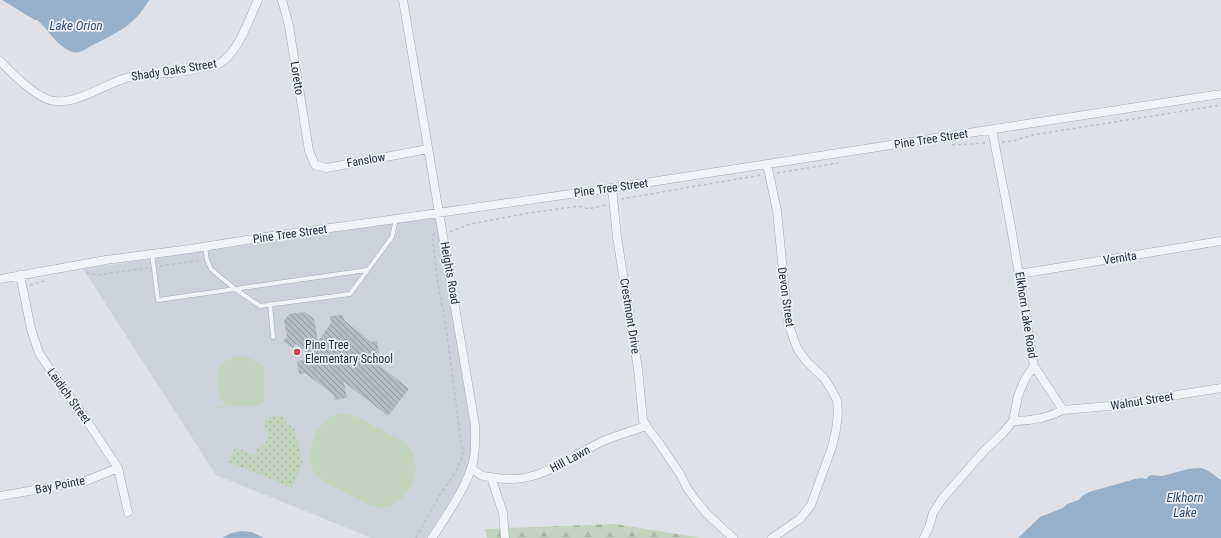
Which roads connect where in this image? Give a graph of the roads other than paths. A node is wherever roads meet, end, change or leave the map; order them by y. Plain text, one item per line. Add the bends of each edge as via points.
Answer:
1 (258, 0) edge
2 (282, 0) edge
3 (403, 0) edge
4 (0, 61) edge
5 (1221, 94) edge
6 (992, 130) junction
7 (428, 149) junction
8 (310, 156) joint
9 (767, 164) junction
10 (612, 188) junction
11 (440, 213) junction
12 (396, 219) junction
13 (1221, 241) edge
14 (205, 247) junction
15 (152, 254) junction
16 (367, 270) junction
17 (1019, 274) junction
18 (20, 275) junction
19 (0, 279) edge
20 (235, 289) junction
21 (270, 304) junction
22 (273, 337) dead end
23 (1034, 366) junction
24 (1221, 388) edge
25 (1063, 410) junction
26 (1013, 421) junction
27 (646, 426) junction
28 (118, 468) junction
29 (471, 468) junction
30 (491, 477) junction
31 (0, 496) edge
32 (128, 512) dead end
33 (432, 538) edge
34 (505, 538) edge
35 (733, 538) edge
36 (772, 538) edge
37 (924, 538) edge

1 - 4 street, Shady Oaks Street via 234,50 221,63 173,73 128,78 67,101 46,100
2 - 8 street, Loretto via 289,26
3 - 7 street, Heights Road
5 - 6 street, Pine Tree Street
6 - 9 street, Pine Tree Street
6 - 17 street, Elkhorn Lake Road
7 - 8 street, Fanslow via 327,168 315,165
7 - 11 street, Heights Road
9 - 10 street, Pine Tree Street
9 - 36 street, Devon Street via 777,211 788,322 798,350 831,389 837,400 838,413 832,447 811,505 800,519
10 - 11 street, Pine Tree Street
10 - 27 street, Crestmont Drive via 617,237 638,369 642,420
11 - 12 street, Pine Tree Street
11 - 29 street, Heights Road via 475,425 476,442
12 - 14 street, Pine Tree Street
12 - 16 lane via 392,237
13 - 17 street, Vernita
14 - 15 street, Pine Tree Street
14 - 20 lane via 211,269
15 - 18 street, Pine Tree Street
15 - 20 lane via 158,300
16 - 20 lane
16 - 21 lane via 350,294
17 - 23 street, Elkhorn Lake Road
18 - 19 street, Pine Tree Street
18 - 28 street, Leidich Street via 31,329 39,353
20 - 21 lane via 260,306
21 - 22 lane
23 - 25 street
23 - 26 street, Elkhorn Lake Road via 1018,396
24 - 25 street, Walnut Street via 1109,406
25 - 26 street, Walnut Street via 1038,418
26 - 37 street, Elkhorn Lake Road via 942,499 933,512
27 - 30 street, Hill Lawn via 603,441 563,464 524,479
27 - 35 street, Crestmont Drive via 707,514
28 - 31 street, Bay Pointe via 86,481
28 - 32 street, Leidich Street
29 - 30 street, Hill Lawn via 482,476
29 - 33 street, Heights Road via 465,484
30 - 34 street via 503,514

